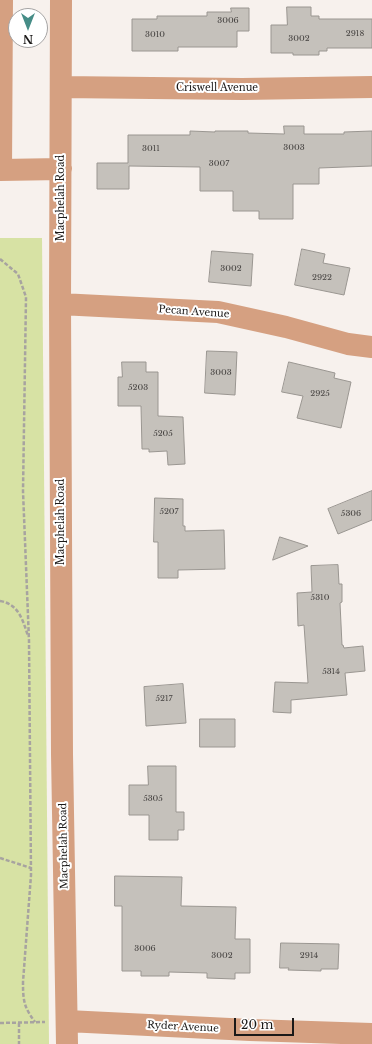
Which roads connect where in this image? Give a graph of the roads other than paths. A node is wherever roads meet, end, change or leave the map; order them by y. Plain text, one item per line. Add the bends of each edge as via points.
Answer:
1 (2, 0) edge
2 (61, 0) edge
3 (61, 87) junction
4 (372, 87) edge
5 (61, 169) junction
6 (1, 170) edge
7 (60, 304) junction
8 (372, 347) edge
9 (67, 1021) junction
10 (372, 1034) edge
11 (67, 1044) edge

1 - 6 street
2 - 3 street, Macphelah Road
3 - 4 street, Criswell Avenue
3 - 5 street, Macphelah Road
5 - 6 street
5 - 7 street, Macphelah Road
7 - 8 street, Pecan Avenue via 218,312 348,344
7 - 9 street, Macphelah Road via 62,746
9 - 10 street, Ryder Avenue
9 - 11 street, Macphelah Road

